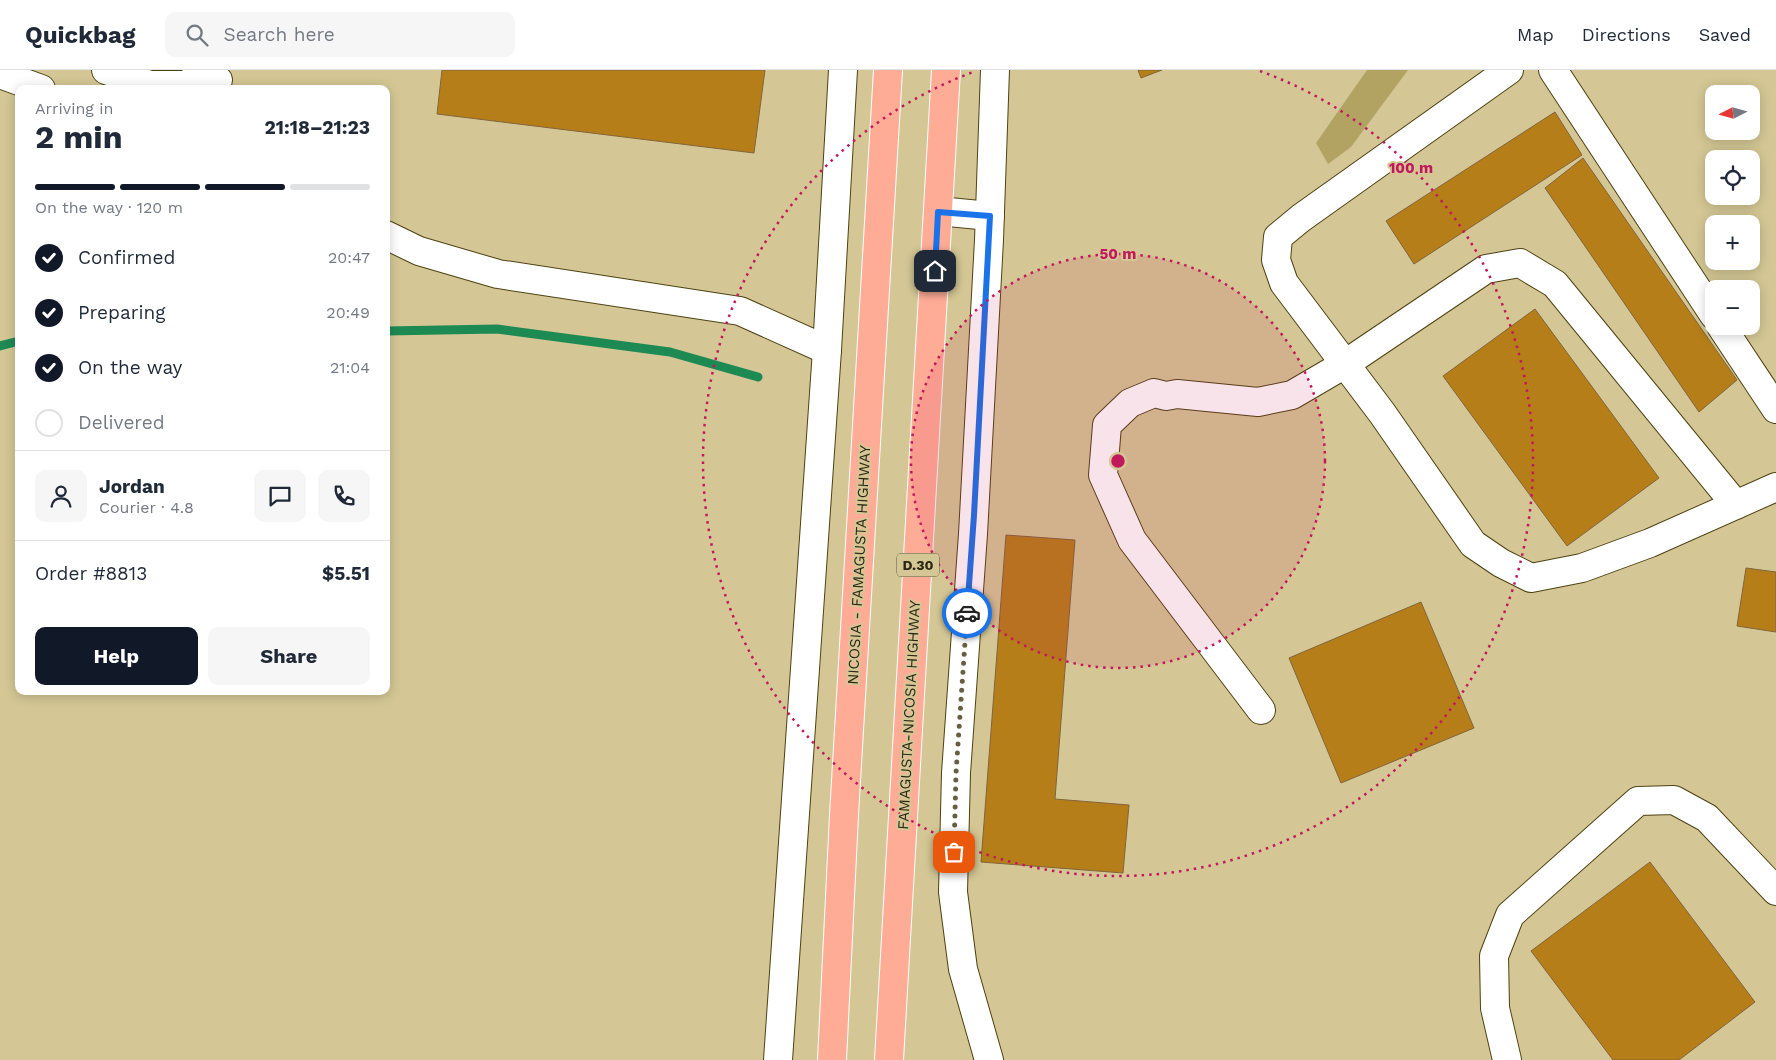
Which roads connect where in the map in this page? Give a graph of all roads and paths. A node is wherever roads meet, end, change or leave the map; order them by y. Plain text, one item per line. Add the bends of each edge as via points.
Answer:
1 (106, 70) edge
2 (843, 70) edge
3 (888, 70) edge
4 (946, 70) edge
5 (995, 70) edge
6 (1509, 70) edge
7 (1553, 70) edge
8 (0, 74) edge
9 (217, 80) edge
10 (30, 85) edge
11 (938, 212) junction
12 (990, 216) junction
13 (390, 237) edge
14 (1705, 301) edge
15 (1727, 335) edge
16 (827, 350) junction
17 (1345, 364) junction
18 (1776, 408) edge
19 (1776, 486) edge
20 (1736, 505) junction
21 (1260, 710) dead end
22 (1776, 891) edge
23 (778, 1060) edge
24 (832, 1060) edge
25 (889, 1060) edge
26 (989, 1060) edge
27 (1507, 1060) edge

1 - 9 street via 150,85
2 - 16 street
3 - 24 highway, NICOSIA - FAMAGUSTA HIGHWAY
4 - 11 highway, FAMAGUSTA-NICOSIA HIGHWAY / D.30
5 - 12 street
6 - 17 street via 1278,237 1276,260 1284,283
7 - 14 street
8 - 10 street
11 - 12 street
11 - 25 highway, FAMAGUSTA-NICOSIA HIGHWAY / D.30
12 - 26 street via 956,773 953,892 963,969
13 - 16 street via 419,251 498,274 740,311
15 - 18 street
16 - 23 street
17 - 20 street via 1473,544 1531,578 1582,568 1650,544
17 - 20 street via 1486,269 1520,263 1556,284
17 - 21 street via 1292,395 1258,402 1154,393 1130,402 1108,425 1102,475 1132,540
19 - 20 street
22 - 27 street via 1707,818 1674,800 1638,801 1510,915 1494,956 1495,1008

